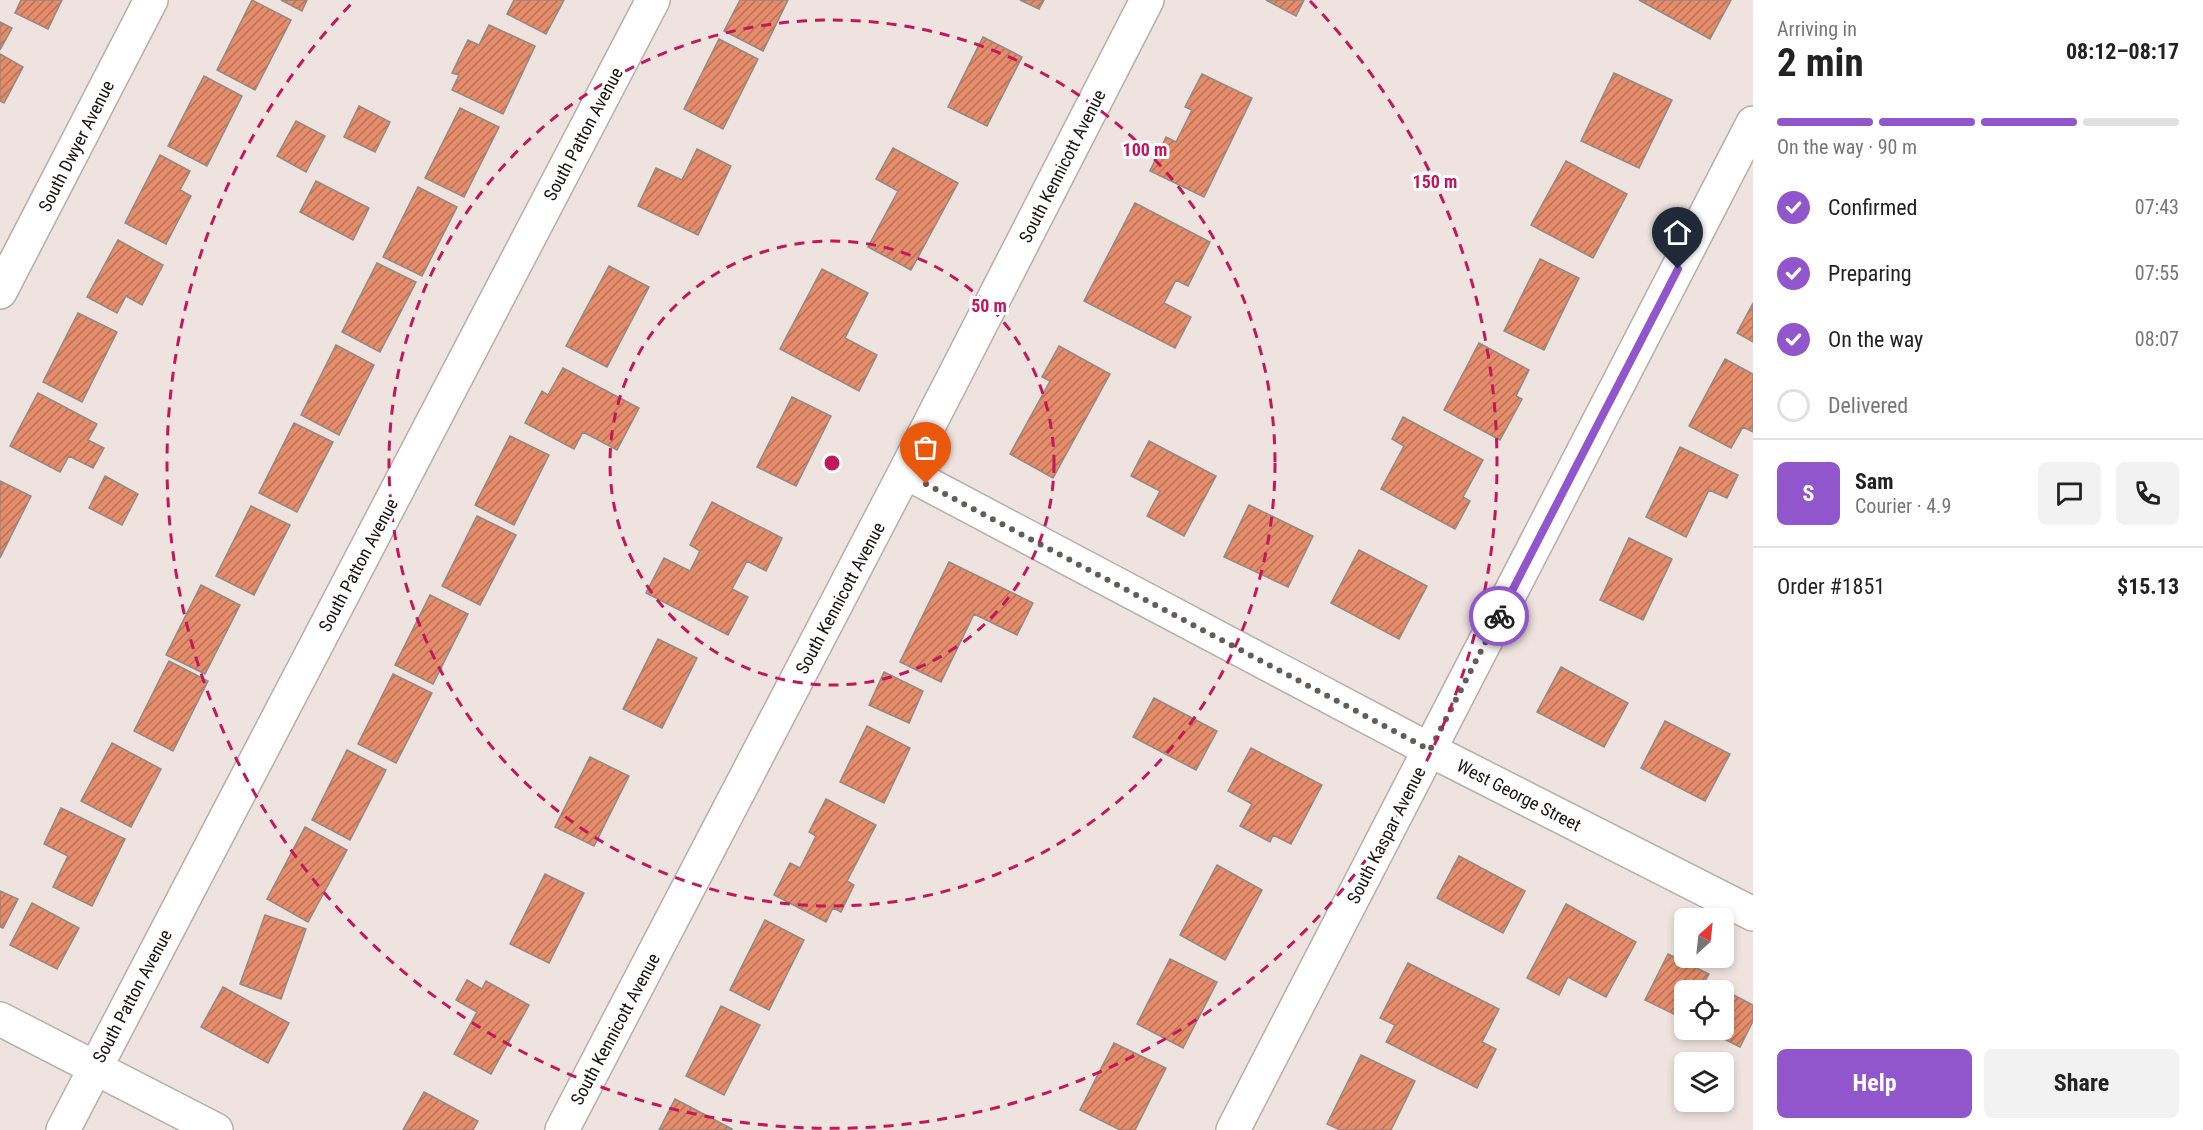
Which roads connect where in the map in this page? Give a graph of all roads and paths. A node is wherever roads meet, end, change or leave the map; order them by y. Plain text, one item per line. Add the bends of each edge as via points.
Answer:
1 (151, 0) edge
2 (653, 0) edge
3 (1147, 0) edge
4 (1753, 123) edge
5 (0, 292) edge
6 (905, 472) junction
7 (1430, 750) junction
8 (1753, 914) edge
9 (0, 1019) edge
10 (94, 1068) junction
11 (63, 1130) edge
12 (216, 1130) edge
13 (562, 1130) edge
14 (1233, 1130) edge

1 - 5 street, South Dwyer Avenue
2 - 10 street, South Patton Avenue
3 - 6 street, South Kennicott Avenue
4 - 7 street, South Kaspar Avenue
6 - 7 street, West George Street
6 - 13 street, South Kennicott Avenue
7 - 8 street, West George Street
7 - 14 street, South Kaspar Avenue
9 - 10 street
10 - 11 street, South Patton Avenue
10 - 12 street

